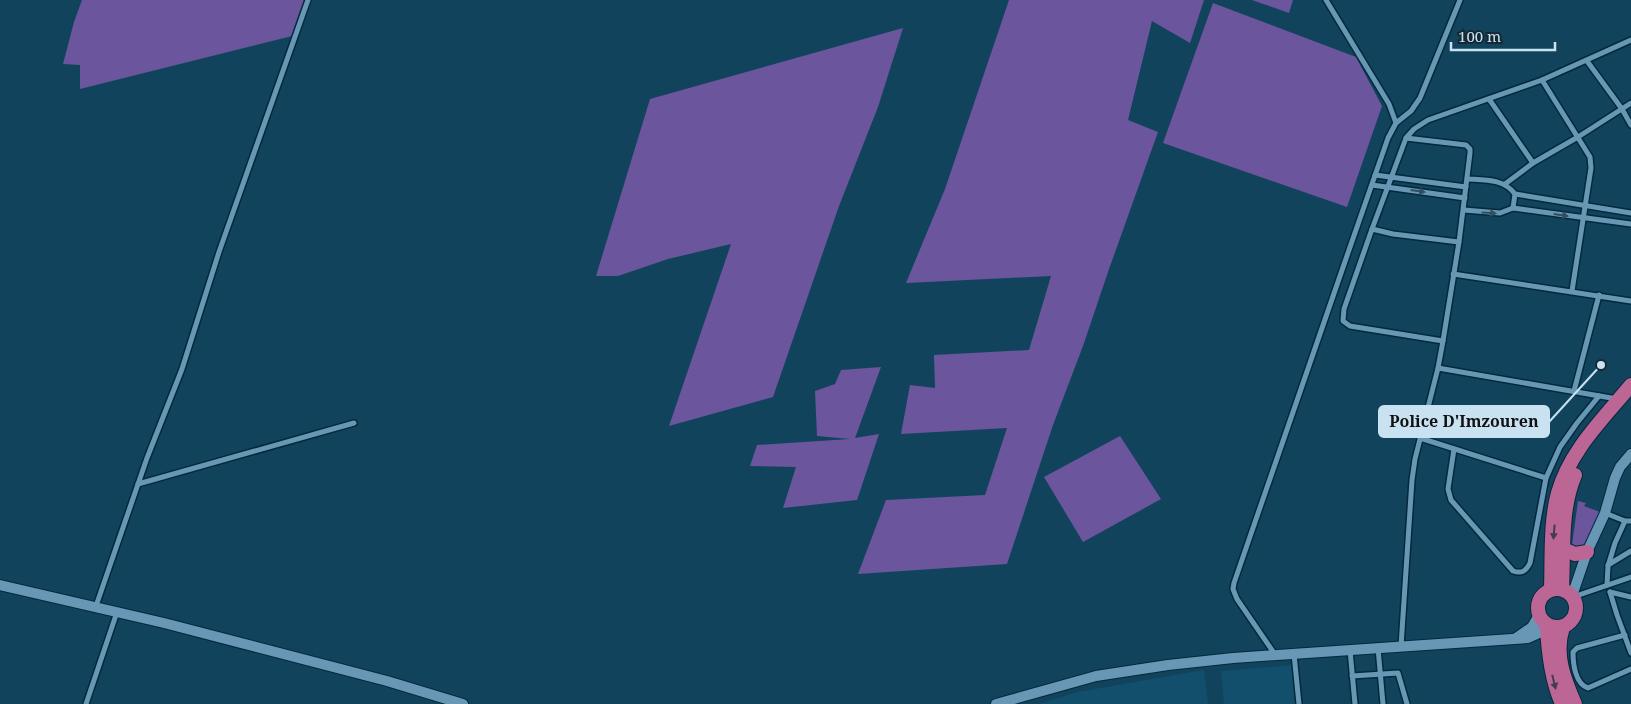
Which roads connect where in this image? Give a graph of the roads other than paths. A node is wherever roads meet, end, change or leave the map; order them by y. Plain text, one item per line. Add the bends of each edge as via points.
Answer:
1 (308, 0) edge
2 (1326, 0) edge
3 (1460, 0) edge
4 (1631, 40) edge
5 (1588, 61) junction
6 (1542, 80) junction
7 (1489, 99) junction
8 (1631, 103) edge
9 (1622, 109) junction
10 (1396, 123) junction
11 (1631, 125) edge
12 (1578, 137) junction
13 (1406, 138) junction
14 (1533, 163) junction
15 (1375, 175) junction
16 (1390, 178) junction
17 (1468, 179) junction
18 (1505, 184) junction
19 (1372, 185) junction
20 (1387, 187) junction
21 (1466, 187) junction
22 (1515, 194) junction
23 (1465, 198) junction
24 (1584, 206) junction
25 (1513, 208) junction
26 (1464, 210) junction
27 (1631, 213) edge
28 (1584, 218) junction
29 (1631, 224) edge
30 (1372, 229) junction
31 (1459, 242) junction
32 (1453, 274) junction
33 (1572, 291) junction
34 (1600, 295) junction
35 (1631, 301) edge
36 (1443, 340) junction
37 (1438, 368) junction
38 (1631, 384) edge
39 (1574, 391) junction
40 (1599, 396) junction
41 (1625, 399) edge
42 (354, 423) dead end
43 (1420, 438) junction
44 (1454, 449) junction
45 (1631, 454) edge
46 (1546, 478) junction
47 (138, 484) junction
48 (1605, 513) junction
49 (1628, 521) edge
50 (1563, 549) junction
51 (1631, 551) edge
52 (1587, 552) junction
53 (1608, 566) junction
54 (1631, 577) edge
55 (0, 585) edge
56 (1607, 585) junction
57 (1600, 586) junction
58 (1610, 592) junction
59 (1565, 593) junction
60 (1631, 596) edge
61 (96, 606) junction
62 (117, 612) junction
63 (1544, 621) junction
64 (1563, 627) junction
65 (1624, 635) junction
66 (1401, 647) junction
67 (1378, 648) junction
68 (1350, 650) junction
69 (1631, 651) edge
70 (1294, 654) junction
71 (1276, 656) junction
72 (1631, 669) edge
73 (1380, 674) junction
74 (1352, 676) junction
75 (86, 704) edge
76 (463, 704) edge
77 (996, 704) edge
78 (1299, 704) edge
79 (1355, 704) edge
80 (1383, 704) edge
81 (1407, 704) edge
82 (1562, 704) edge
83 (1575, 704) edge

1 - 47 street via 219,252 182,369
2 - 10 street via 1389,104
3 - 10 street via 1420,98 1411,111
4 - 5 street
5 - 6 street
5 - 9 street
6 - 7 street
6 - 12 street
7 - 13 street via 1428,120
7 - 14 street
8 - 9 street
9 - 11 street
9 - 12 street
10 - 15 street
12 - 14 street
12 - 24 street via 1591,161
13 - 16 street
13 - 17 street via 1466,145 1470,149
14 - 18 street
15 - 16 street
15 - 19 street
16 - 20 street
16 - 21 street
17 - 18 street
17 - 21 street
18 - 22 street
19 - 20 street
19 - 71 street via 1234,583 1237,599
20 -> 23 street
20 - 30 street
21 - 23 street
22 - 24 street
22 - 25 street
23 - 26 street
24 - 27 street
24 - 28 street
26 -> 25 street via 1500,213
25 -> 28 street
26 - 31 street
28 - 29 street
28 - 33 street
30 - 31 street
30 - 36 street via 1344,309 1343,321 1350,326
31 - 32 street
32 - 33 street
32 - 36 street
33 - 34 street
34 - 35 street
34 - 39 street
36 - 37 street
37 - 39 street
37 - 43 street
38 - 41 highway
39 - 40 street
40 - 41 street
40 - 46 street via 1560,447
41 - 50 highway via 1587,452 1570,487
41 -> 59 highway via 1582,444 1562,482 1556,506
42 - 47 street
43 - 44 street
43 - 66 street via 1412,480
44 - 46 street
44 - 46 street via 1448,489 1452,500 1518,573 1527,569 1530,563
45 - 48 main road via 1618,473
47 - 61 street
48 - 49 street
48 - 52 main road
49 - 53 street via 1615,542
50 - 52 highway via 1575,554
50 - 59 highway
51 - 53 street
52 - 59 main road via 1578,576
53 - 56 street
54 - 56 street
55 - 61 main road
56 - 57 street
57 - 58 street
57 - 59 street
58 - 60 street
58 - 65 street
59 - 63 highway via 1544,593 1537,607
59 - 64 highway via 1576,609 1572,620
61 - 62 main road
62 - 75 street
62 - 76 main road via 387,681
63 - 64 highway
63 - 66 main road via 1515,639
63 -> 82 highway via 1551,670
64 - 83 highway via 1559,648 1561,666
65 - 69 street
65 - 72 street via 1574,650 1575,670 1579,682 1588,688
66 - 67 main road
67 - 68 main road
67 - 73 street
68 - 70 main road
68 - 74 street
70 - 71 main road
70 - 78 street
71 - 77 main road via 1207,660 1105,674
73 - 74 street
73 - 80 street
73 - 81 street via 1398,673
74 - 79 street

